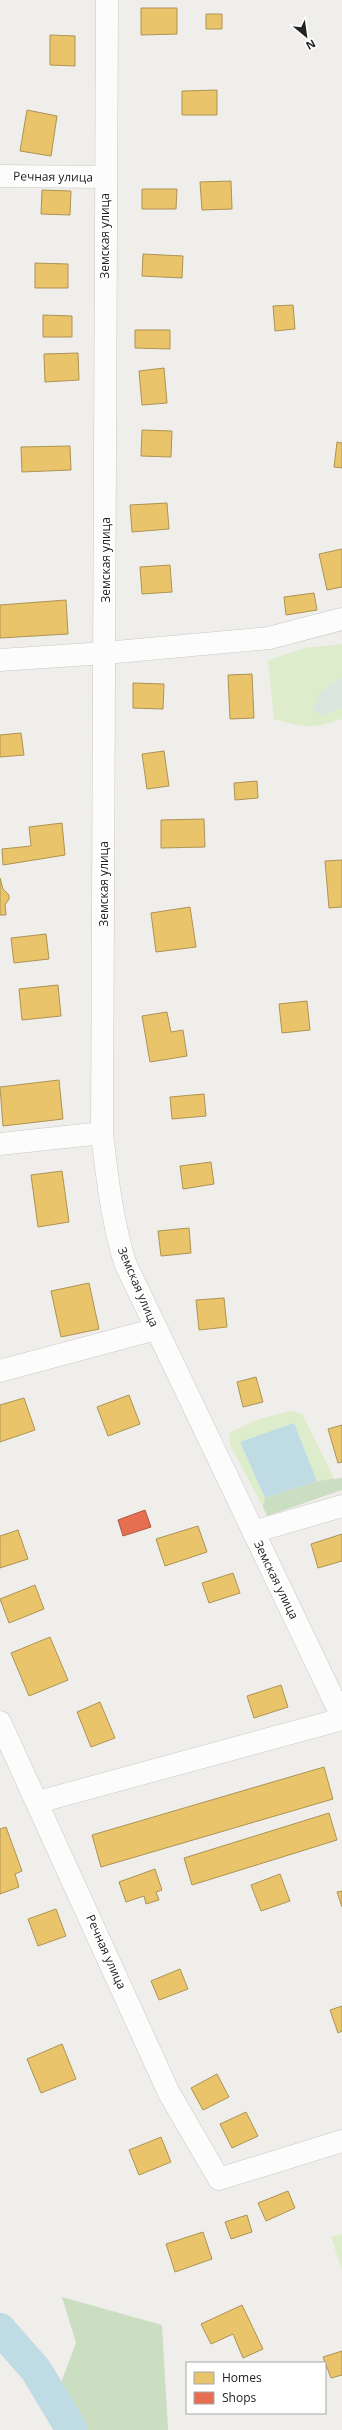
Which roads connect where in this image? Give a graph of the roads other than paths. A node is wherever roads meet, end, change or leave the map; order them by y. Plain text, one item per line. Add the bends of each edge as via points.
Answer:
1 (107, 0) edge
2 (0, 176) edge
3 (105, 177) junction
4 (342, 619) edge
5 (105, 653) junction
6 (0, 660) edge
7 (102, 1133) junction
8 (0, 1144) edge
9 (156, 1330) junction
10 (0, 1371) edge
11 (342, 1506) edge
12 (252, 1532) junction
13 (342, 1718) edge
14 (0, 1722) edge
15 (38, 1802) junction
16 (342, 2142) edge

1 - 3 street, Земская улица
2 - 3 street, Речная улица
3 - 5 street, Земская улица
4 - 5 street via 269,638
5 - 6 street
5 - 7 street, Земская улица
7 - 8 street
7 - 9 street, Земская улица via 114,1227 125,1263
9 - 10 street
9 - 12 street, Земская улица
11 - 12 street
12 - 13 street, Земская улица
13 - 15 street
14 - 15 street, Речная улица
15 - 16 street, Речная улица via 169,2092 220,2179

